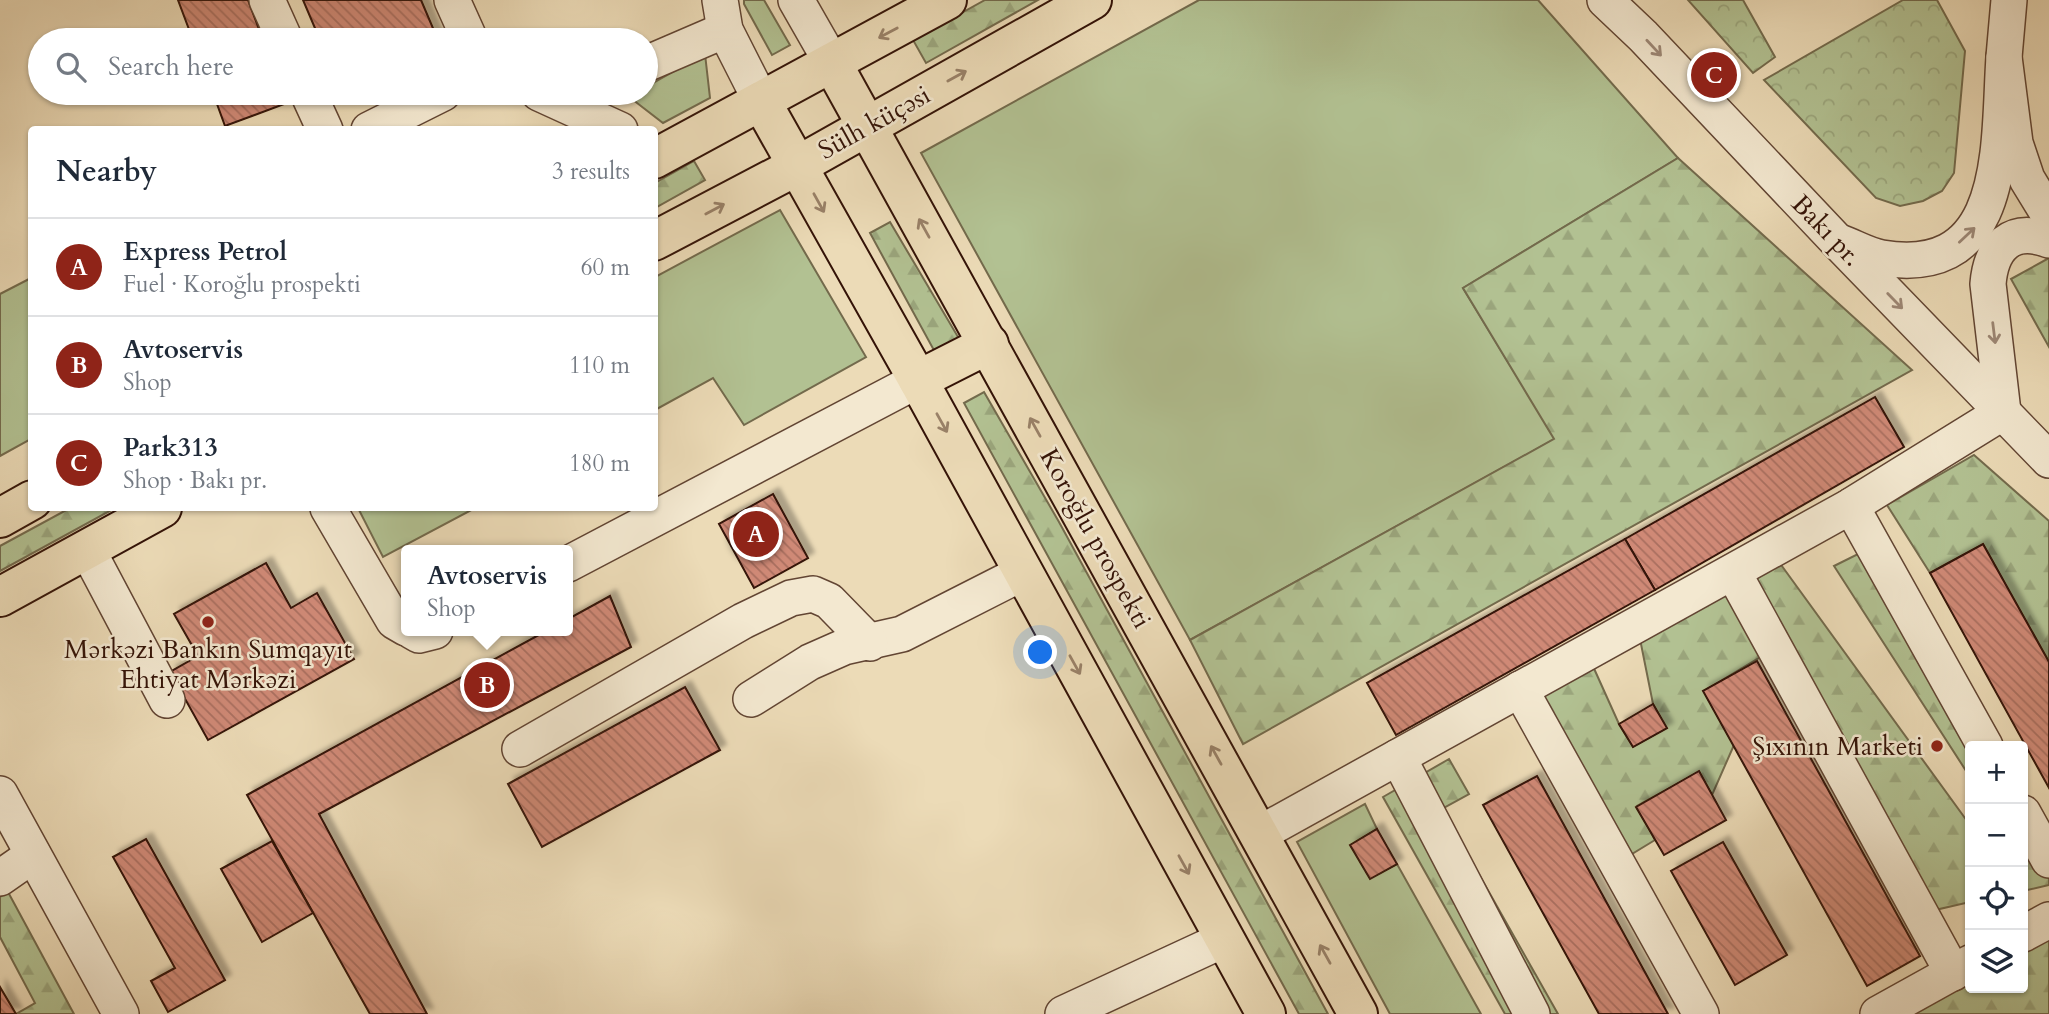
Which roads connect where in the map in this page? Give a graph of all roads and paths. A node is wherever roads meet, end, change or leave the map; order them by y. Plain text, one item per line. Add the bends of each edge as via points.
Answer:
1 (267, 0) edge
2 (452, 0) edge
3 (796, 0) edge
4 (947, 0) edge
5 (1092, 0) edge
6 (1605, 0) edge
7 (2009, 0) edge
8 (722, 15) edge
9 (280, 28) edge
10 (465, 28) edge
11 (658, 56) edge
12 (2004, 57) junction
13 (832, 63) junction
14 (761, 101) junction
15 (314, 105) edge
16 (419, 105) edge
17 (576, 105) edge
18 (323, 126) edge
19 (377, 126) edge
20 (613, 126) edge
21 (868, 126) junction
22 (659, 152) edge
23 (797, 166) junction
24 (2049, 215) edge
25 (658, 240) edge
26 (1836, 240) junction
27 (2049, 240) edge
28 (989, 344) junction
29 (918, 380) junction
30 (2003, 412) junction
31 (2049, 460) edge
32 (28, 502) edge
33 (1852, 506) junction
34 (157, 511) edge
35 (330, 511) edge
36 (0, 518) edge
37 (87, 549) junction
38 (573, 561) edge
39 (1024, 572) junction
40 (1733, 572) junction
41 (0, 597) edge
42 (401, 625) edge
43 (870, 643) junction
44 (1520, 690) junction
45 (751, 699) dead end
46 (167, 700) dead end
47 (1982, 741) edge
48 (520, 749) dead end
49 (1398, 757) junction
50 (0, 794) edge
51 (2028, 822) edge
52 (1259, 834) junction
53 (33, 855) junction
54 (2049, 860) edge
55 (0, 878) edge
56 (2049, 920) edge
57 (2028, 931) edge
58 (1225, 939) junction
59 (1961, 968) edge
60 (121, 1014) edge
61 (1063, 1014) edge
62 (1266, 1014) edge
63 (1358, 1014) edge
64 (1532, 1014) edge
65 (1701, 1014) edge
66 (1878, 1014) edge

1 - 9 street
2 - 10 street
3 - 13 street
4 -> 13 main road
21 -> 5 main road, Sülh küçəsi
6 -> 26 street, Bakı pr.
7 - 12 street
8 - 11 street
8 - 14 street
12 - 24 street via 2015,144 2027,179
26 -> 12 street via 1880,258 1917,260 1965,239 1980,222 1995,175
13 - 14 main road
13 - 21 main road, Koroğlu prospekti
14 - 22 main road
14 - 23 main road
15 - 18 street
16 - 19 street
17 - 20 street
21 - 23 main road, Sülh küçəsi
28 -> 21 main road, Koroğlu prospekti
25 -> 23 main road, Sülh küçəsi
23 -> 29 main road
26 -> 30 street, Bakı pr.
27 -> 30 street via 2024,235 2012,239 2002,245 1989,270
28 - 29 main road
52 -> 28 main road, Koroğlu prospekti
29 - 38 street
29 -> 39 main road
30 - 31 street, Bakı pr.
30 - 33 street
32 - 36 main road
33 - 40 street
33 - 47 street
34 - 37 main road
35 - 42 street via 394,621
37 - 41 main road
37 - 46 street
39 - 43 street via 902,634
39 -> 58 main road
40 - 44 street
40 - 59 street
43 - 45 street via 844,647 810,662
43 - 48 street via 829,601 813,594 791,598
44 - 49 street
44 - 65 street
49 - 52 street
49 - 64 street
50 - 53 street
51 - 54 street
63 -> 52 main road, Koroğlu prospekti
53 - 55 street
53 - 60 street
56 - 57 street
58 - 61 street
58 - 62 main road
59 - 66 street

